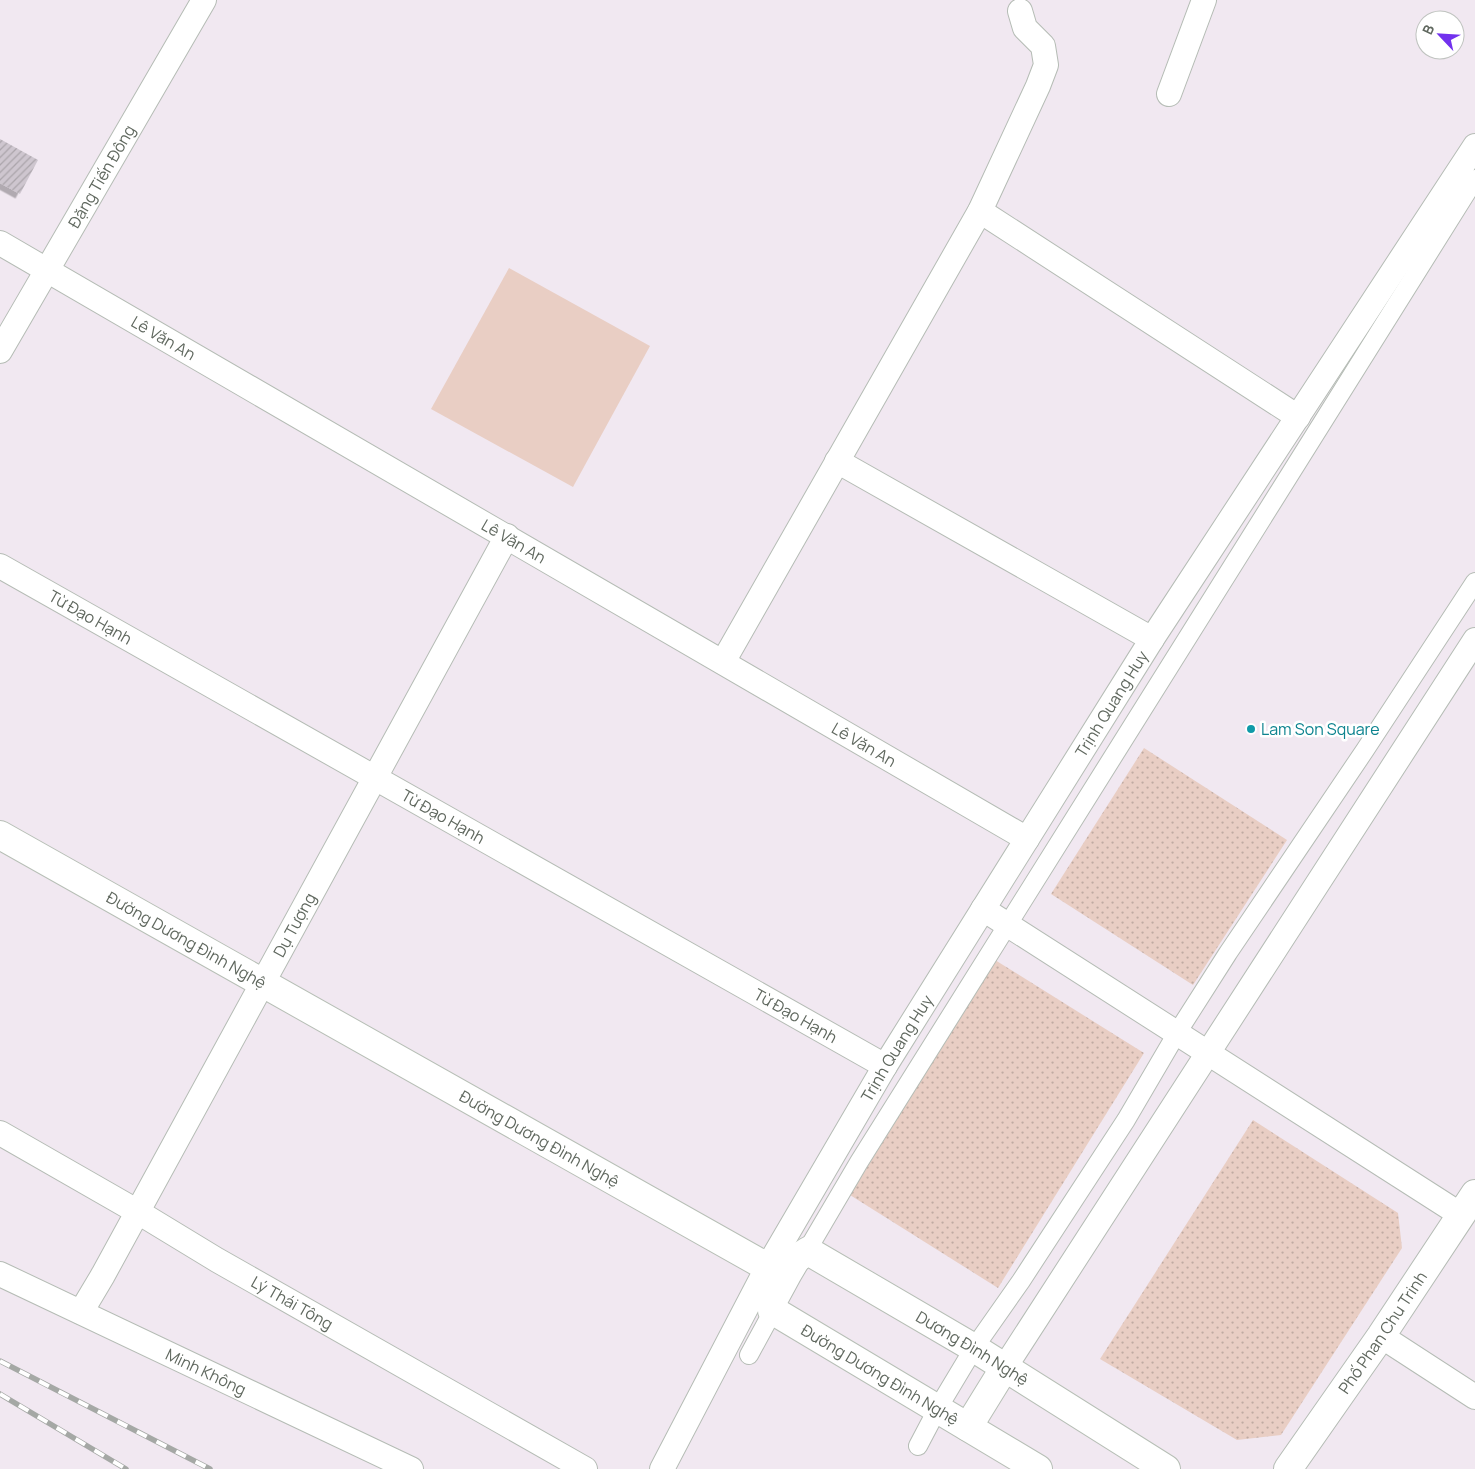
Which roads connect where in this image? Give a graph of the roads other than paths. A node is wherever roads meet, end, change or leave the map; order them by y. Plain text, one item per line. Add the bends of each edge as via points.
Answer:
1 (204, 0) edge
2 (1204, 0) edge
3 (1020, 11) dead end
4 (1169, 94) dead end
5 (1475, 146) edge
6 (1475, 179) edge
7 (980, 211) junction
8 (0, 243) edge
9 (46, 269) junction
10 (0, 351) edge
11 (1298, 417) junction
12 (837, 462) junction
13 (507, 536) junction
14 (0, 566) edge
15 (1475, 582) edge
16 (1152, 639) junction
17 (1475, 640) edge
18 (723, 662) junction
19 (375, 778) junction
20 (0, 835) edge
21 (1027, 839) junction
22 (983, 909) junction
23 (1008, 925) junction
24 (262, 982) junction
25 (1177, 1033) junction
26 (1208, 1053) junction
27 (885, 1066) junction
28 (0, 1133) edge
29 (1468, 1204) edge
30 (138, 1212) junction
31 (808, 1251) junction
32 (772, 1270) junction
33 (0, 1274) edge
34 (772, 1310) junction
35 (81, 1312) junction
36 (1381, 1336) junction
37 (974, 1348) junction
38 (749, 1354) dead end
39 (1005, 1367) junction
40 (1475, 1397) edge
41 (938, 1408) junction
42 (968, 1426) junction
43 (918, 1446) dead end
44 (411, 1469) edge
45 (584, 1469) edge
46 (662, 1469) edge
47 (1038, 1469) edge
48 (1166, 1469) edge
49 (1288, 1469) edge

1 - 9 street, Đặng Tiến Đông
2 - 4 street
3 - 7 street via 1025,28 1043,46 1046,65
5 - 11 street, Trịnh Quang Huy
6 - 23 street
7 - 11 street
7 - 12 street
8 - 9 street, Lê Văn An
9 - 10 street, Đặng Tiến Đông
9 - 13 street, Lê Văn An
11 - 16 street, Trịnh Quang Huy
12 - 16 street
12 - 18 street
13 - 18 street, Lê Văn An
13 - 19 street, Dụ Tượng
14 - 19 street, Từ Đạo Hạnh
15 - 25 street
16 - 21 street, Trịnh Quang Huy
17 - 26 street
18 - 21 street, Lê Văn An
19 - 24 street, Dụ Tượng
19 - 27 street, Từ Đạo Hạnh
20 - 24 main road, Đường Dương Đình Nghệ
21 - 22 street, Trịnh Quang Huy
22 - 23 street
22 - 27 street, Trịnh Quang Huy
23 - 25 street
23 - 31 street via 859,1162
24 - 30 street, Dụ Tượng
24 - 32 main road, Đường Dương Đình Nghệ
25 - 26 street
25 - 37 street via 1126,1120
26 - 29 street
26 - 39 street
27 - 32 street, Trịnh Quang Huy
28 - 30 street, Lý Thái Tông
29 - 36 main road, Phố Phan Chu Trinh
30 - 35 street, Dụ Tượng
30 - 45 street, Lý Thái Tông
31 - 32 main road
31 - 34 street
31 - 37 main road, Dương Đình Nghệ
32 - 34 main road
32 - 46 street, Trịnh Quang Huy
33 - 35 street, Minh Không
34 - 38 street
34 - 41 main road, Đường Dương Đình Nghệ
35 - 44 street, Minh Không
36 - 40 street
36 - 49 main road, Phố Phan Chu Trinh
37 - 39 main road, Dương Đình Nghệ
37 - 41 street
39 - 42 main road
39 - 48 main road, Dương Đình Nghệ
41 - 42 main road, Đường Dương Đình Nghệ
41 - 43 street
42 - 47 main road, Đường Dương Đình Nghệ

